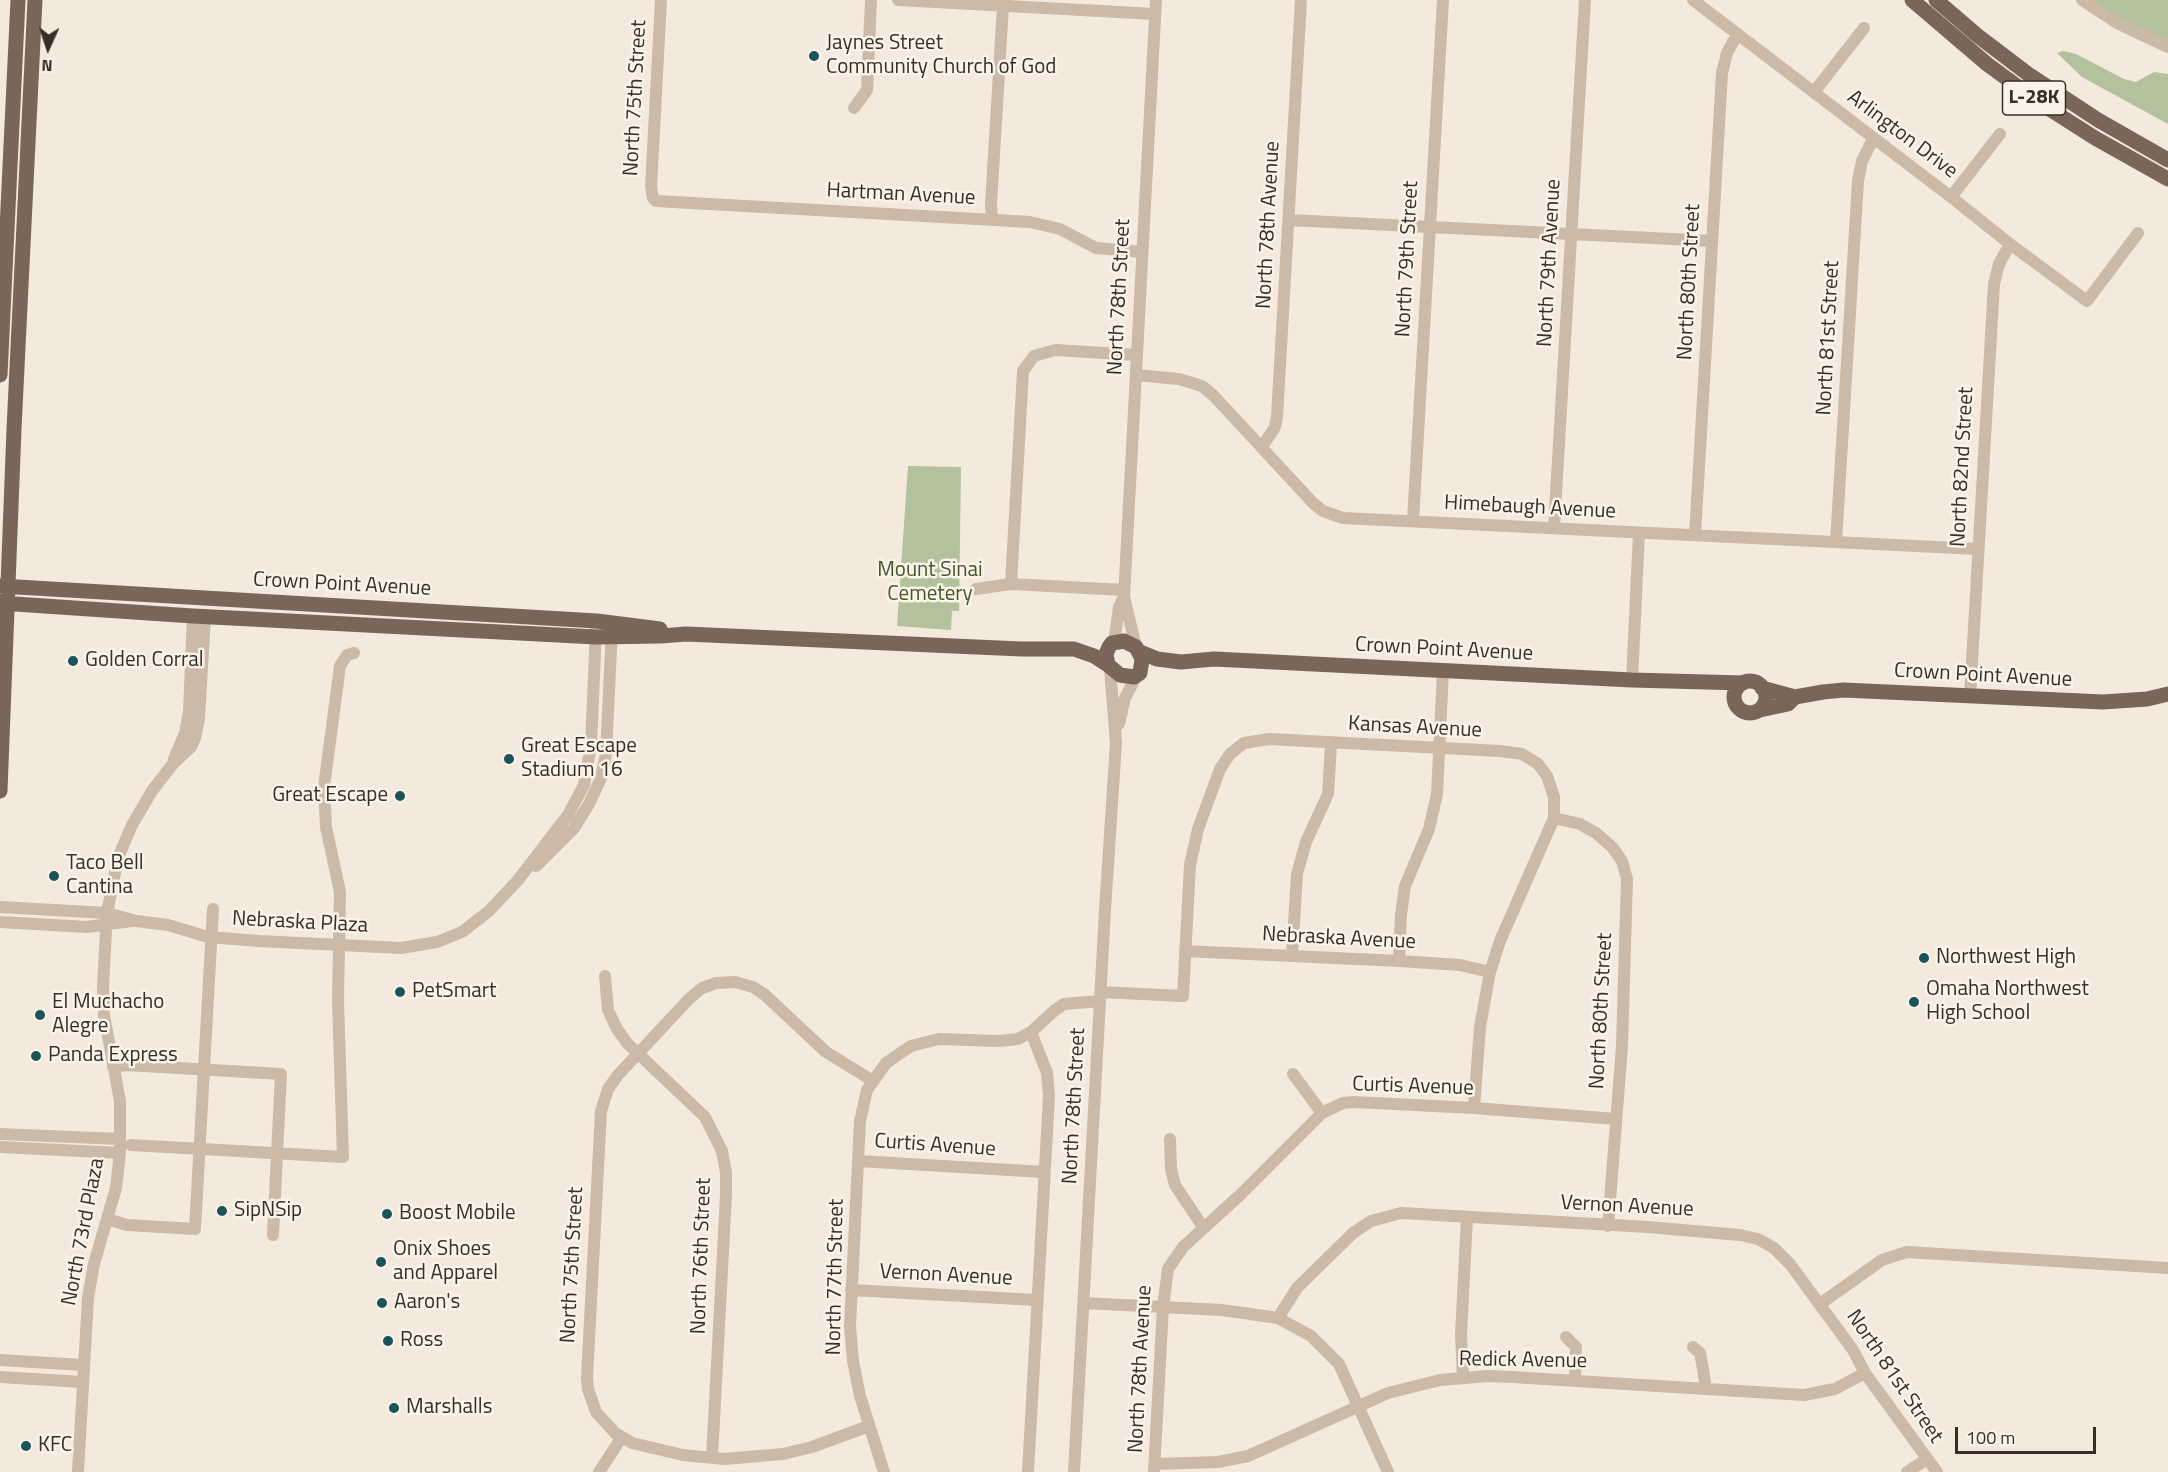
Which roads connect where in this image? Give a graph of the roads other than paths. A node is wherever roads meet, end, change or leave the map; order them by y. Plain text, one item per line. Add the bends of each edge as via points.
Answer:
1 (18, 0) edge
2 (35, 0) edge
3 (661, 0) edge
4 (871, 0) edge
5 (898, 0) edge
6 (1156, 0) edge
7 (1301, 0) edge
8 (1443, 0) edge
9 (1585, 0) edge
10 (1693, 0) edge
11 (1912, 0) edge
12 (1936, 0) edge
13 (2082, 0) edge
14 (1003, 6) junction
15 (1155, 14) junction
16 (1864, 28) dead end
17 (1737, 35) junction
18 (2168, 47) edge
19 (1814, 92) junction
20 (854, 108) dead end
21 (2000, 134) dead end
22 (1873, 139) junction
23 (2168, 160) edge
24 (2168, 179) edge
25 (1951, 197) junction
26 (653, 198) joint
27 (4, 219) edge
28 (992, 219) junction
29 (1289, 220) junction
30 (26, 221) junction
31 (1430, 226) junction
32 (1571, 233) junction
33 (2138, 233) dead end
34 (1712, 241) junction
35 (2010, 244) junction
36 (1142, 252) junction
37 (1137, 355) junction
38 (0, 375) edge
39 (1136, 375) junction
40 (1262, 447) junction
41 (1413, 521) junction
42 (1554, 528) junction
43 (1639, 533) junction
44 (1695, 535) junction
45 (1836, 542) junction
46 (1977, 549) junction
47 (1011, 584) junction
48 (4, 586) edge
49 (976, 589) dead end
50 (1124, 593) junction
51 (3, 603) edge
52 (199, 617) junction
53 (604, 630) junction
54 (1113, 643) junction
55 (1138, 649) junction
56 (1074, 650) junction
57 (354, 652) dead end
58 (1181, 662) junction
59 (1109, 667) junction
60 (1443, 671) junction
61 (1139, 674) junction
62 (1632, 680) junction
63 (1705, 683) junction
64 (1743, 683) junction
65 (1762, 688) junction
66 (2168, 694) edge
67 (1970, 696) junction
68 (1795, 697) junction
69 (1734, 700) junction
70 (1760, 710) junction
71 (1116, 743) junction
72 (1331, 744) junction
73 (1439, 748) junction
74 (0, 778) edge
75 (584, 785) junction
76 (596, 790) junction
77 (0, 791) edge
78 (1554, 818) junction
79 (518, 880) junction
80 (0, 907) edge
81 (213, 909) dead end
82 (107, 920) junction
83 (0, 922) edge
84 (211, 937) junction
85 (339, 944) junction
86 (1185, 951) junction
87 (1292, 956) junction
88 (1399, 961) junction
89 (1490, 972) junction
90 (605, 976) dead end
91 (1100, 996) junction
92 (1031, 1032) junction
93 (638, 1053) junction
94 (113, 1067) junction
95 (204, 1070) junction
96 (1293, 1074) dead end
97 (873, 1081) junction
98 (1474, 1108) junction
99 (1322, 1113) junction
100 (1616, 1119) junction
101 (0, 1134) edge
102 (1170, 1139) dead end
103 (125, 1142) junction
104 (0, 1147) edge
105 (201, 1149) junction
106 (120, 1153) junction
107 (277, 1154) junction
108 (858, 1161) junction
109 (1044, 1172) junction
110 (1467, 1217) junction
111 (107, 1219) junction
112 (1608, 1226) junction
113 (1203, 1227) junction
114 (273, 1235) dead end
115 (2168, 1268) edge
116 (1168, 1269) joint
117 (851, 1290) junction
118 (1038, 1300) junction
119 (1084, 1303) junction
120 (1820, 1304) junction
121 (1163, 1307) junction
122 (1278, 1318) junction
123 (1566, 1337) dead end
124 (1693, 1347) dead end
125 (0, 1360) edge
126 (83, 1365) junction
127 (1865, 1373) junction
128 (0, 1377) edge
129 (1463, 1378) junction
130 (1575, 1380) junction
131 (83, 1382) junction
132 (1706, 1388) junction
133 (1359, 1406) junction
134 (869, 1426) junction
135 (622, 1437) junction
136 (712, 1458) junction
137 (1927, 1459) junction
138 (1155, 1468) edge
139 (78, 1472) edge
140 (599, 1472) edge
141 (884, 1472) edge
142 (1028, 1472) edge
143 (1074, 1472) edge
144 (1388, 1472) edge
145 (1907, 1472) edge
146 (1937, 1472) edge

1 - 27 main road
2 - 30 main road
3 - 26 street, North 75th Street
4 - 20 street via 867,90
5 - 14 street
6 - 15 street, North 78th Street
7 - 29 street, North 78th Avenue
8 - 31 street, North 79th Street
9 - 32 street, North 79th Avenue
10 - 17 street, Arlington Drive
11 - 24 main road, L-28K via 2040,103
12 - 23 main road, L-28K via 2028,74
13 - 18 street via 2117,23
14 - 15 street
14 - 28 street
15 - 36 street, North 78th Street
16 - 19 street
17 - 19 street, Arlington Drive
17 - 34 street, North 80th Street via 1722,73
19 - 22 street, Arlington Drive
21 - 25 street
22 - 25 street, Arlington Drive
22 - 45 street, North 81st Street via 1862,161 1858,182
25 - 35 street, Arlington Drive
26 - 28 street, Hartman Avenue via 665,202
27 - 30 street
27 - 38 main road
28 - 36 street, Hartman Avenue via 1049,225 1096,248
29 - 31 street
29 - 40 street, North 78th Avenue via 1277,417
30 - 48 main road
31 - 32 street
31 - 41 street, North 79th Street
32 - 34 street
32 - 42 street, North 79th Avenue
33 - 35 street, Arlington Drive via 2087,301
34 - 44 street, North 80th Street
35 - 46 street, North 82nd Street via 1994,284
36 - 37 street, North 78th Street
37 - 39 street, North 78th Street
37 - 47 street via 1055,350 1034,356 1023,371
39 - 40 street, Himebaugh Avenue via 1179,379 1202,386
39 - 50 street, North 78th Street
40 - 41 street, Himebaugh Avenue via 1323,511 1348,519
41 - 42 street, Himebaugh Avenue
42 - 43 street, Himebaugh Avenue
43 - 44 street, Himebaugh Avenue
43 - 62 street
44 - 45 street, Himebaugh Avenue
45 - 46 street, Himebaugh Avenue
46 - 67 street, North 82nd Street
47 - 49 street
47 - 50 street
48 - 51 main road
48 - 53 main road, Crown Point Avenue
50 - 54 street
50 - 55 street
51 - 52 main road, Crown Point Avenue
51 - 74 main road
52 - 53 main road, Crown Point Avenue
52 - 82 street, North 73rd Plaza via 185,733 172,765 142,806 124,841
53 - 56 main road, Crown Point Avenue via 664,629 681,633
53 - 75 street
53 - 76 street via 606,754
54 - 55 main road via 1124,641
54 - 56 main road, Crown Point Avenue via 1088,643
54 - 59 main road via 1106,654
55 - 58 main road, Crown Point Avenue via 1157,659
55 - 61 main road via 1143,662
56 - 59 main road, Crown Point Avenue via 1094,656
57 - 85 street via 346,655 340,666 324,787 326,827 340,892
58 - 60 main road, Crown Point Avenue via 1214,659
58 - 61 main road, Crown Point Avenue
59 - 61 main road via 1123,677
59 - 71 street
60 - 62 main road, Crown Point Avenue
60 - 73 street
61 - 71 street via 1125,698
62 - 63 main road, Crown Point Avenue
63 - 64 main road, Crown Point Avenue
63 - 69 main road, Crown Point Avenue
64 - 65 main road via 1754,682
64 - 69 main road via 1737,687
65 - 68 main road, Crown Point Avenue
65 - 70 main road via 1764,702
66 - 67 main road, Crown Point Avenue via 2103,702
67 - 68 main road, Crown Point Avenue via 1844,690
68 - 70 main road, Crown Point Avenue via 1788,704
69 - 70 main road via 1744,712
71 - 91 street, North 78th Street
72 - 73 street, Kansas Avenue
72 - 86 street, Kansas Avenue via 1269,739 1244,743 1230,754 1220,769 1198,829 1190,865
72 - 87 street via 1328,794 1306,842 1297,874
73 - 78 street, Kansas Avenue via 1522,754 1538,764 1547,776 1554,797
73 - 88 street via 1433,816 1403,895
74 - 77 main road
75 - 76 street
75 - 79 street via 568,815
76 - 79 street via 574,828
78 - 89 street
78 - 100 street, North 80th Street via 1596,833 1622,861 1627,879
79 - 85 street, Nebraska Plaza via 462,932 437,942 387,948
80 - 82 street, Nebraska Plaza
81 - 84 street
82 - 83 street, Nebraska Plaza via 87,927
82 - 84 street, Nebraska Plaza via 168,925
82 - 94 street, North 73rd Plaza via 104,1016
84 - 85 street, Nebraska Plaza
84 - 95 street
85 - 107 street via 343,1157
86 - 87 street, Nebraska Avenue
86 - 91 street via 1183,996
87 - 88 street, Nebraska Avenue
88 - 89 street, Nebraska Avenue via 1460,965
89 - 98 street via 1480,1027
90 - 93 street, North 76th Street via 612,1020
91 - 92 street via 1064,1004
91 - 119 street, North 78th Street
92 - 97 street via 1011,1040 939,1039 911,1046 886,1063
92 - 109 street, North 78th Street via 1048,1083
93 - 97 street via 702,988 735,982 765,995 826,1052
93 - 135 street, North 75th Street via 611,1084 601,1111 587,1378 596,1412
93 - 136 street, North 76th Street via 705,1117 720,1146 726,1173
94 - 95 street
94 - 103 street, North 73rd Plaza
95 - 105 street
95 - 107 street via 281,1074
96 - 99 street
97 - 108 street, North 77th Street via 862,1104
98 - 99 street, Curtis Avenue via 1353,1102
98 - 100 street, Curtis Avenue
99 - 113 street, Curtis Avenue
100 - 112 street, North 80th Street
101 - 103 street
102 - 113 street via 1176,1185
103 - 105 street
103 - 106 street, North 73rd Plaza
104 - 106 street
105 - 107 street
105 - 111 street via 195,1229 127,1225
106 - 111 street, North 73rd Plaza
107 - 114 street
108 - 109 street, Curtis Avenue
108 - 117 street, North 77th Street
109 - 118 street, North 78th Street
110 - 112 street, Vernon Avenue
110 - 122 street, Vernon Avenue via 1407,1213 1371,1221 1301,1283
110 - 129 street via 1461,1335
111 - 126 street, North 73rd Plaza via 92,1273
112 - 120 street, Vernon Avenue via 1758,1239 1790,1264
113 - 116 street, Curtis Avenue via 1183,1246
115 - 120 street via 1907,1252 1882,1260
116 - 121 street, North 78th Avenue
117 - 118 street, Vernon Avenue
117 - 134 street, North 77th Street via 853,1361
118 - 142 street, North 78th Street
119 - 121 street
119 - 143 street, North 78th Street
120 - 127 street, North 81st Street
121 - 122 street via 1237,1311
121 - 138 street, North 78th Avenue
122 - 133 street via 1324,1348 1338,1364
123 - 130 street via 1575,1347
124 - 132 street via 1700,1353
125 - 126 street
126 - 131 street, North 73rd Plaza
127 - 132 street, Redick Avenue via 1835,1389 1804,1395
127 - 137 street, North 81st Street
128 - 131 street
129 - 130 street, Redick Avenue
129 - 133 street, Redick Avenue via 1388,1393
130 - 132 street, Redick Avenue
131 - 139 street, North 73rd Plaza
133 - 138 street, Redick Avenue via 1248,1456
133 - 144 street
134 - 136 street via 783,1454
134 - 141 street, North 77th Street
135 - 136 street via 647,1448
135 - 140 street
137 - 145 street
137 - 146 street, North 81st Street

